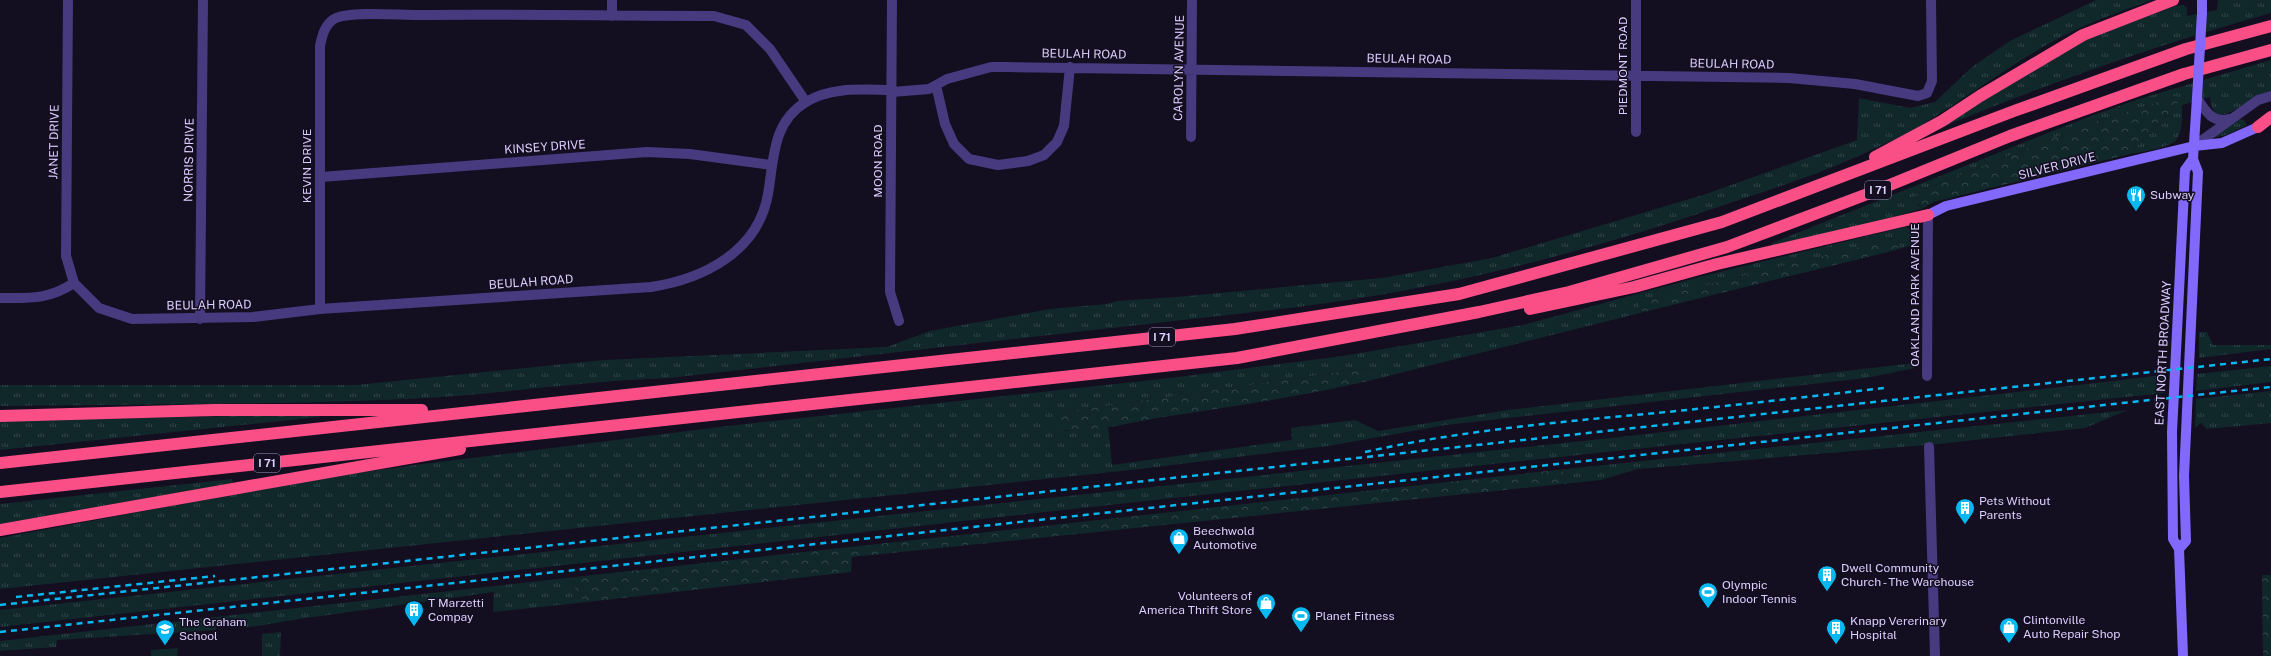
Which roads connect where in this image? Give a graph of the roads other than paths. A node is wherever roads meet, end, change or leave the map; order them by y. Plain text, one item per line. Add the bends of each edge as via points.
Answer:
1 (68, 0) edge
2 (203, 0) edge
3 (612, 0) edge
4 (892, 0) edge
5 (1192, 0) edge
6 (1636, 0) edge
7 (1931, 0) edge
8 (2174, 0) edge
9 (2202, 0) edge
10 (612, 16) junction
11 (2271, 26) edge
12 (2271, 50) edge
13 (1070, 67) junction
14 (1192, 69) junction
15 (1636, 76) junction
16 (936, 85) junction
17 (892, 91) junction
18 (2271, 96) edge
19 (2197, 98) junction
20 (806, 102) junction
21 (2271, 116) edge
22 (2233, 117) junction
23 (2271, 123) edge
24 (2258, 126) junction
25 (1636, 132) dead end
26 (1191, 137) dead end
27 (2194, 146) junction
28 (2193, 159) junction
29 (771, 165) junction
30 (320, 177) junction
31 (1819, 185) junction
32 (1928, 215) junction
33 (74, 283) junction
34 (0, 298) edge
35 (320, 309) junction
36 (1479, 312) junction
37 (200, 319) junction
38 (899, 321) dead end
39 (1927, 376) dead end
40 (489, 410) junction
41 (0, 416) edge
42 (534, 434) junction
43 (1929, 447) dead end
44 (0, 463) edge
45 (0, 492) edge
46 (0, 530) edge
47 (2179, 549) junction
48 (1935, 656) edge
49 (2183, 656) edge

1 - 33 street, JANET DRIVE via 66,256
2 - 37 street, NORRIS DRIVE
3 - 10 street
4 - 17 street, MOON ROAD
5 - 14 street, CAROLYN AVENUE
6 - 15 street, PIEDMONT ROAD
7 - 15 street, BEULAH ROAD via 1932,81 1931,88 1918,96 1855,84 1788,78
8 - 31 highway via 2083,35 1942,121
9 - 19 main road, EAST NORTH BROADWAY, bridge
10 - 20 street via 714,16 746,25 770,48
10 - 30 street, KEVIN DRIVE via 354,15 336,18 328,24 320,46
11 - 31 highway, I 71 via 2186,49
12 - 36 highway, I 71 via 2184,74 2010,136 1727,247 1569,292
13 - 14 street, BEULAH ROAD
13 - 16 street, BEULAH ROAD via 991,67 947,79
13 - 16 street via 1064,126 1057,142 1044,155 1028,161 998,165 969,159 954,144
14 - 15 street, BEULAH ROAD
14 - 26 street, CAROLYN AVENUE
15 - 25 street, PIEDMONT ROAD
16 - 17 street, BEULAH ROAD via 929,89
17 - 20 street, BEULAH ROAD via 844,90
17 - 38 street, MOON ROAD via 890,292
18 - 22 street, SILVER DRIVE via 2258,100
19 - 22 street via 2209,116 2217,120
19 - 27 main road, EAST NORTH BROADWAY
20 - 29 street, BEULAH ROAD via 791,115 781,130 774,147
21 - 24 highway
22 - 27 street, SILVER DRIVE
23 - 24 street, SILVER DRIVE
24 - 27 main road, SILVER DRIVE via 2222,142
27 - 28 main road, EAST NORTH BROADWAY
27 - 32 main road, SILVER DRIVE via 1946,206
28 - 47 main road, EAST NORTH BROADWAY via 2198,172 2184,476 2186,541
28 - 47 main road, EAST NORTH BROADWAY via 2185,170 2172,432 2173,539
29 - 30 street, KINSEY DRIVE via 690,154 647,152
29 - 35 street, BEULAH ROAD via 768,195 762,213 744,244 730,258 687,280 651,287
30 - 35 street, KEVIN DRIVE
31 - 40 highway, I 71 via 1722,222 1459,294 1235,329
32 - 36 highway via 1717,264 1634,287 1519,311
32 - 39 street, OAKLAND PARK AVENUE
33 - 34 street via 61,292 41,298
33 - 37 street, BEULAH ROAD via 99,308 132,319
35 - 37 street, BEULAH ROAD via 253,317
36 - 42 highway, I 71 via 1237,358
40 - 41 highway via 222,410
40 - 44 highway, I 71
42 - 45 highway, I 71
42 - 46 highway via 415,458
43 - 48 street
47 - 49 main road, EAST NORTH BROADWAY

